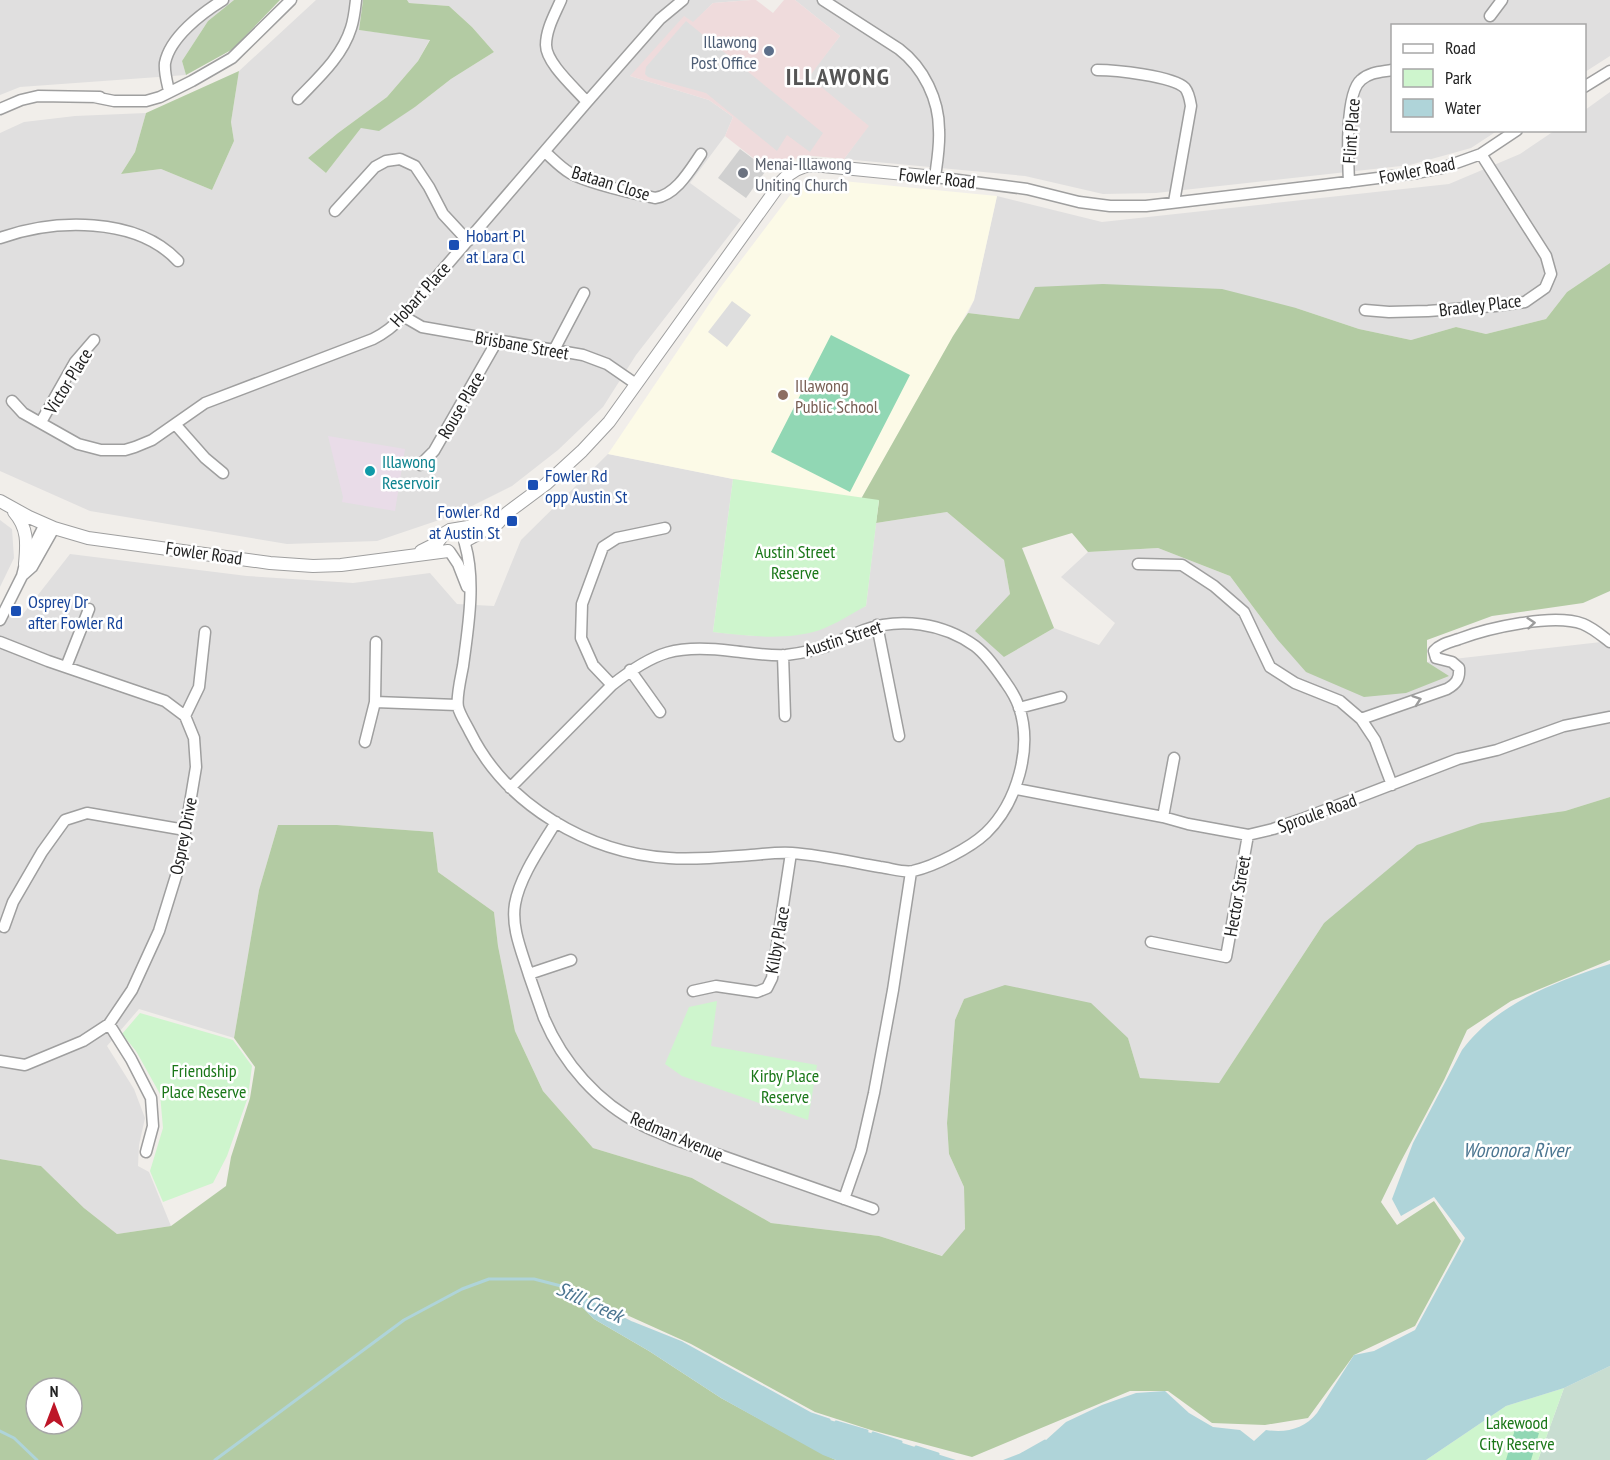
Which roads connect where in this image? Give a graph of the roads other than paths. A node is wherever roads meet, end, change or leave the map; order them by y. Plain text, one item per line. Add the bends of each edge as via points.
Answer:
1 (223, 0) edge
2 (291, 0) edge
3 (356, 0) edge
4 (561, 0) edge
5 (682, 0) edge
6 (823, 0) edge
7 (1502, 0) edge
8 (1491, 16) dead end
9 (1097, 70) dead end
10 (1391, 70) edge
11 (1610, 71) edge
12 (1586, 86) edge
13 (168, 92) junction
14 (298, 99) dead end
15 (587, 102) junction
16 (0, 109) edge
17 (1514, 132) edge
18 (545, 152) junction
19 (701, 154) dead end
20 (1481, 154) junction
21 (935, 177) junction
22 (1349, 182) junction
23 (1174, 202) junction
24 (335, 211) dead end
25 (0, 238) edge
26 (468, 241) junction
27 (178, 261) dead end
28 (584, 293) dead end
29 (1365, 310) dead end
30 (403, 316) junction
31 (94, 340) dead end
32 (497, 341) junction
33 (554, 350) junction
34 (636, 384) junction
35 (12, 401) dead end
36 (42, 422) junction
37 (175, 424) junction
38 (420, 465) dead end
39 (223, 473) dead end
40 (4, 504) edge
41 (507, 513) junction
42 (49, 526) junction
43 (665, 528) dead end
44 (455, 529) junction
45 (443, 535) junction
46 (465, 543) junction
47 (449, 552) junction
48 (414, 555) junction
49 (1138, 564) dead end
50 (24, 570) junction
51 (469, 593) junction
52 (89, 609) dead end
53 (0, 620) edge
54 (877, 626) junction
55 (205, 632) dead end
56 (0, 642) edge
57 (376, 642) dead end
58 (1610, 642) edge
59 (783, 655) junction
60 (66, 667) junction
61 (630, 670) junction
62 (612, 685) junction
63 (1061, 697) dead end
64 (375, 702) junction
65 (457, 705) junction
66 (1020, 708) junction
67 (660, 712) dead end
68 (185, 716) junction
69 (785, 716) dead end
70 (1610, 717) edge
71 (1361, 719) junction
72 (899, 736) dead end
73 (365, 742) dead end
74 (1174, 758) dead end
75 (1392, 785) junction
76 (510, 788) junction
77 (1016, 789) junction
78 (1163, 817) junction
79 (556, 822) junction
80 (185, 830) junction
81 (1248, 835) junction
82 (791, 853) junction
83 (911, 872) junction
84 (4, 927) dead end
85 (1151, 942) dead end
86 (571, 960) dead end
87 (529, 974) junction
88 (693, 991) dead end
89 (109, 1024) junction
90 (0, 1061) edge
91 (146, 1152) dead end
92 (844, 1199) junction
93 (873, 1209) dead end

1 - 13 street via 191,23 171,49 165,64
2 - 13 street via 232,58
3 - 14 street via 351,28 342,47
4 - 15 street via 546,45 550,59
5 - 15 street, Hobart Place via 660,19
6 - 21 street via 903,52 922,75 933,95 939,122
7 - 8 street
9 - 23 street via 1175,82 1185,88 1191,106
10 - 22 street, Flint Place via 1372,73 1356,86 1348,128
11 - 12 street
13 - 16 street via 138,102 38,96
15 - 18 street, Hobart Place
17 - 20 street, Fowler Road
18 - 19 street, Bataan Close via 578,176 655,198 674,189
18 - 26 street, Hobart Place
20 - 22 street, Fowler Road via 1442,168
20 - 29 street, Bradley Place via 1546,256 1551,274 1545,288 1525,302 1495,306
21 - 23 street, Fowler Road via 1018,187 1110,206
21 - 34 street, Fowler Road via 818,165 794,170 782,181
22 - 23 street, Fowler Road
24 - 26 street via 375,167 400,159 415,166 443,214
25 - 27 street via 39,227 99,226 148,239
26 - 30 street, Hobart Place
28 - 33 street
30 - 32 street, Brisbane Street via 422,327
30 - 37 street, Hobart Place via 378,336 205,403
31 - 36 street, Victor Place via 75,362
32 - 33 street, Brisbane Street
32 - 38 street, Rouse Place via 434,451
33 - 34 street, Brisbane Street via 599,360
34 - 41 street, Fowler Road via 582,451
35 - 36 street, Hobart Place via 23,413
36 - 37 street, Hobart Place via 78,444 109,450 145,444
37 - 39 street via 205,459
40 - 42 street, Fowler Road
40 - 50 street via 16,514 26,532
41 - 44 street, Fowler Road
41 - 46 street, Fowler Road
42 - 48 street, Fowler Road via 88,538 285,564 341,565
42 - 50 street
43 - 62 street via 617,538 603,547 582,604 581,638 593,665
44 - 45 street
44 - 46 street via 463,534
45 - 47 street via 442,544
45 - 48 street, Fowler Road
46 - 47 street via 459,551
46 - 51 street
47 - 48 street, Fowler Road
47 - 51 street
49 - 71 street via 1182,565 1214,586 1244,612 1270,667 1295,683 1340,701
50 - 53 street
51 - 65 street via 470,612
52 - 60 street
54 - 59 street, Austin Street via 831,645
54 - 66 street, Austin Street via 914,623 935,627 975,646 1001,675
54 - 72 street
55 - 68 street via 199,687
56 - 60 street
57 - 64 street
71 -> 58 street via 1456,684 1459,668 1436,658 1434,651 1476,632 1528,622 1573,622
59 - 61 street, Austin Street via 688,648 651,658
59 - 69 street
60 - 68 street via 165,701
61 - 62 street, Austin Street
61 - 67 street
62 - 76 street, Austin Street
63 - 66 street
64 - 65 street
64 - 73 street
65 - 76 street via 479,750
66 - 77 street, Austin Street via 1024,746
68 - 80 street, Osprey Drive via 194,738 196,767
70 - 75 street, Sproule Road via 1564,726 1458,759
71 - 75 street via 1375,740
74 - 78 street
75 - 81 street, Sproule Road via 1272,830
76 - 79 street
77 - 78 street, Sproule Road
77 - 83 street, Austin Street via 986,833 952,856
78 - 81 street, Sproule Road
79 - 82 street via 595,843 629,853 669,858
79 - 87 street, Redman Avenue via 520,884 514,905 516,937
80 - 84 street via 87,813 65,820 13,902
80 - 89 street, Osprey Drive via 180,863 159,931 132,990
81 - 85 street, Hector Street via 1226,957
82 - 83 street
82 - 88 street, Kilby Place via 772,978 767,988 757,992 716,986
83 - 92 street via 874,1093 861,1150
86 - 87 street
87 - 92 street, Redman Avenue via 544,1018 568,1061 590,1088 613,1107 671,1138
89 - 90 street, Osprey Drive via 83,1041 25,1065
89 - 91 street via 151,1098 153,1126
92 - 93 street, Redman Avenue

